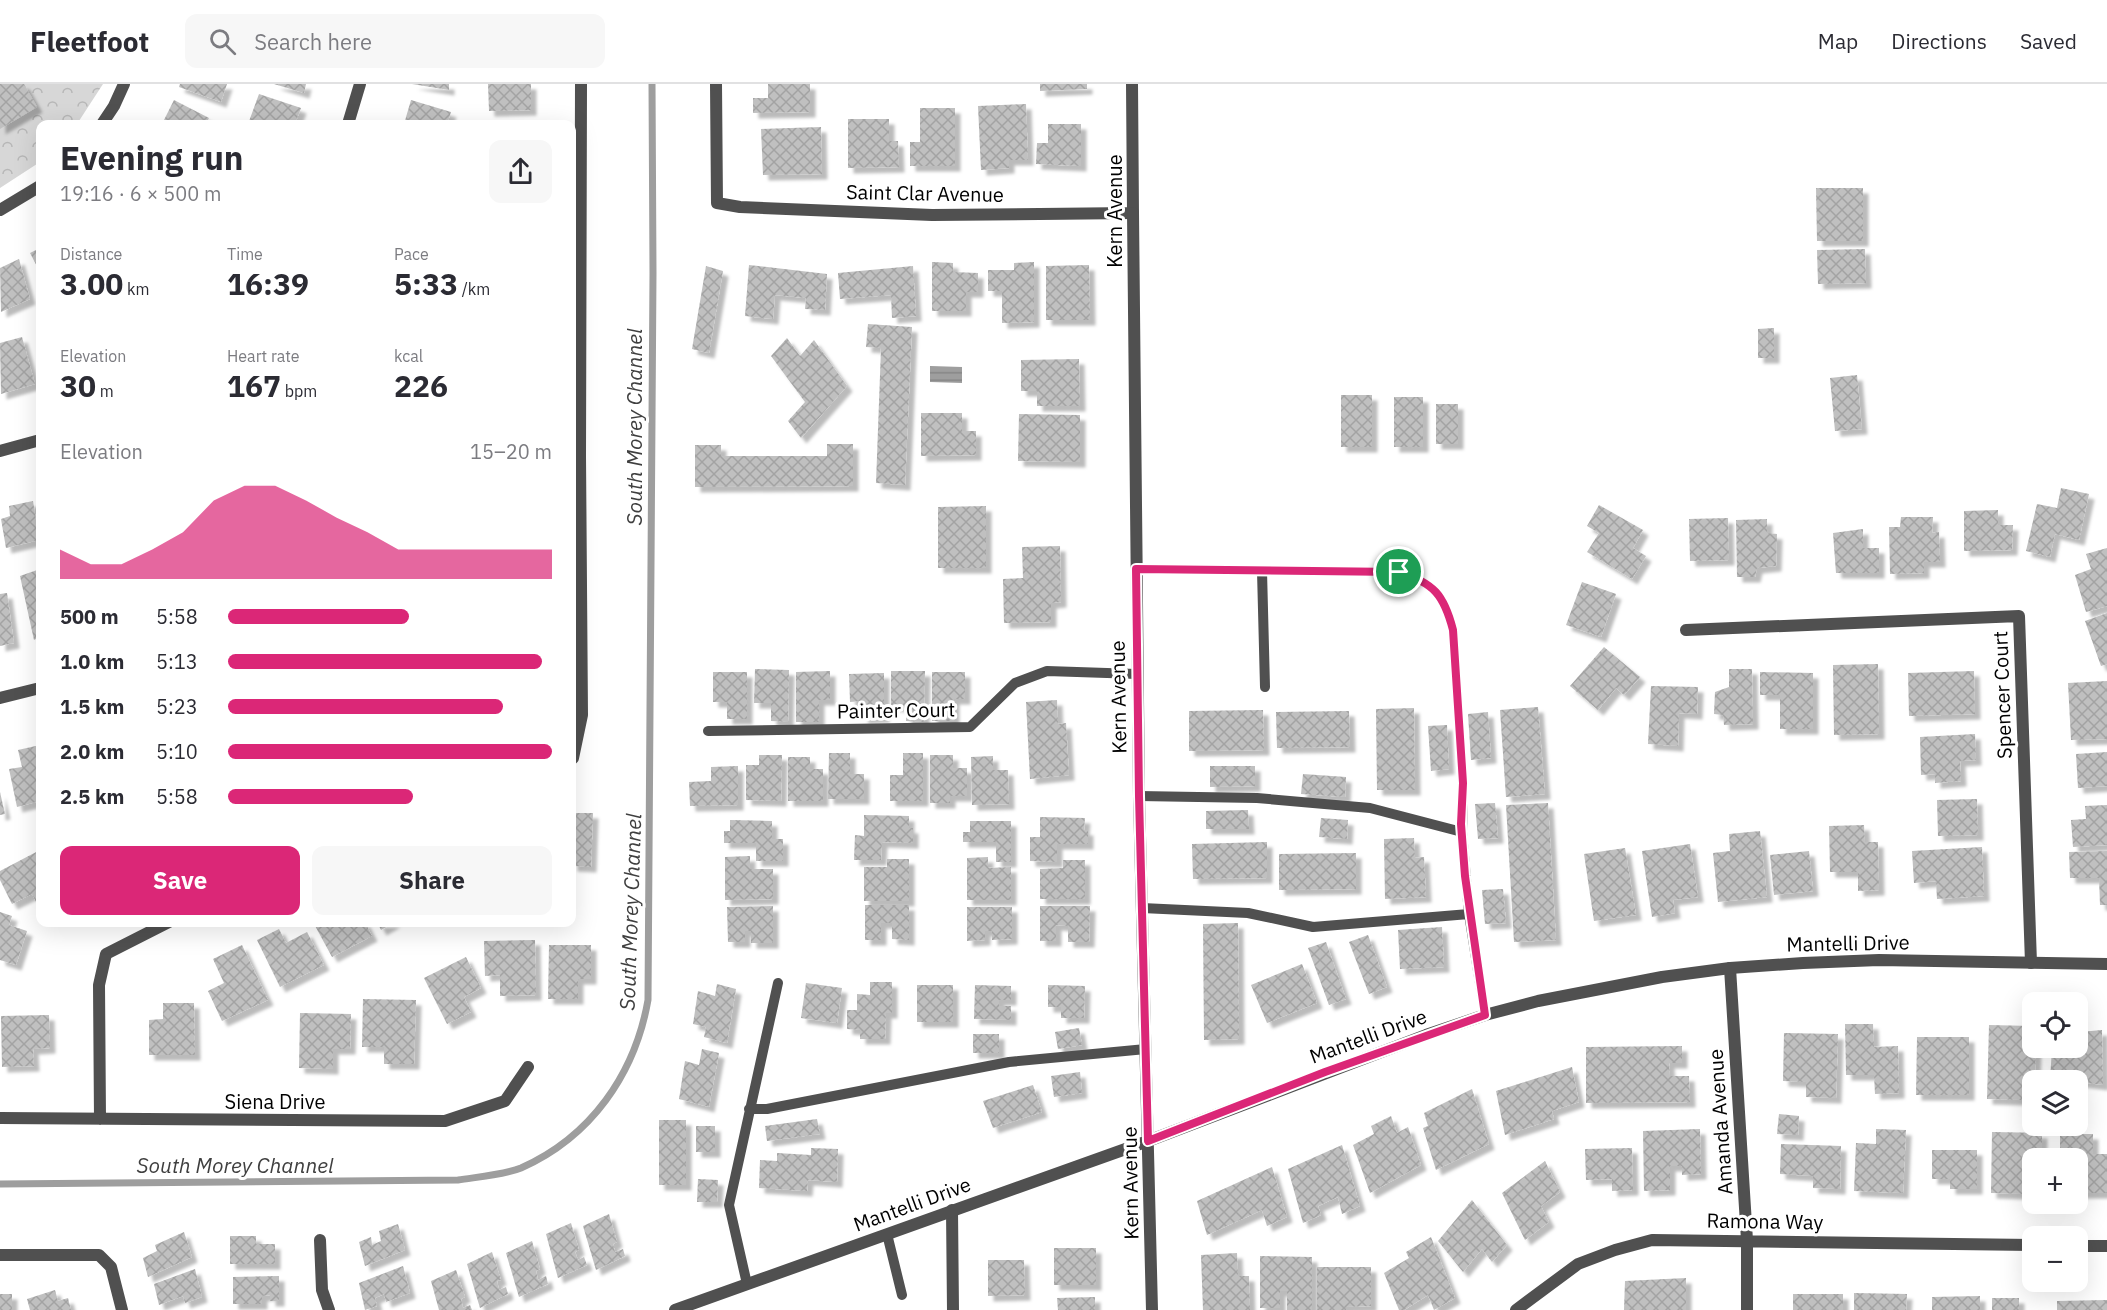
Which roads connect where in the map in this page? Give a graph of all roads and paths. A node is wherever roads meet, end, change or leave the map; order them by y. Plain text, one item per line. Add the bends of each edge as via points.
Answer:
1 (124, 84) edge
2 (360, 84) edge
3 (581, 84) edge
4 (716, 84) edge
5 (1132, 84) edge
6 (105, 120) edge
7 (349, 120) edge
8 (36, 188) edge
9 (0, 210) edge
10 (1133, 213) junction
11 (36, 441) edge
12 (0, 451) edge
13 (576, 456) edge
14 (1136, 569) junction
15 (1262, 571) junction
16 (1686, 630) dead end
17 (1137, 674) junction
18 (1264, 687) dead end
19 (36, 689) edge
20 (0, 698) edge
21 (708, 731) dead end
22 (576, 741) edge
23 (1139, 796) junction
24 (1461, 832) junction
25 (1142, 909) junction
26 (1469, 914) junction
27 (160, 927) edge
28 (2031, 963) junction
29 (2107, 964) edge
30 (1730, 968) junction
31 (778, 983) dead end
32 (1485, 1015) junction
33 (1146, 1049) junction
34 (528, 1067) dead end
35 (749, 1109) junction
36 (0, 1118) edge
37 (100, 1119) junction
38 (1148, 1141) junction
39 (952, 1210) junction
40 (887, 1234) junction
41 (320, 1240) dead end
42 (1747, 1240) junction
43 (2022, 1245) edge
44 (2088, 1246) edge
45 (2107, 1246) edge
46 (0, 1255) edge
47 (747, 1284) junction
48 (902, 1295) dead end
49 (123, 1310) edge
50 (328, 1310) edge
51 (675, 1310) edge
52 (953, 1310) edge
53 (1152, 1310) edge
54 (1516, 1310) edge
55 (1747, 1310) edge

1 - 6 street
2 - 7 street
3 - 13 street
4 - 10 street, Saint Clar Avenue via 717,203 932,215
5 - 10 street, Kern Avenue
8 - 9 street
10 - 14 street, Kern Avenue
11 - 12 street
13 - 22 street via 582,715
14 - 15 lane
14 - 17 street, Kern Avenue
15 - 18 lane
15 - 24 lane via 1399,572 1419,578 1438,591 1453,630 1463,783
16 - 28 street, Spencer Court via 2019,616
17 - 21 lane, Painter Court via 1047,671 1015,683 970,727
17 - 23 street, Kern Avenue
19 - 20 street
23 - 24 lane via 1257,798 1370,808
23 - 25 street, Kern Avenue
24 - 26 lane
25 - 26 lane via 1248,913 1313,927
25 - 33 street, Kern Avenue
26 - 32 lane
27 - 37 street via 106,954 99,985
28 - 29 street, Mantelli Drive
28 - 30 street, Mantelli Drive via 1879,960
30 - 32 street, Mantelli Drive via 1602,988
30 - 42 street, Amanda Avenue
31 - 35 lane
32 - 38 street, Mantelli Drive
33 - 35 lane via 1009,1062 767,1109
33 - 38 street, Kern Avenue
34 - 37 street, Siena Drive via 505,1101 445,1121
35 - 47 lane via 729,1205
36 - 37 street, Siena Drive
38 - 39 street, Mantelli Drive
38 - 53 street, Kern Avenue
39 - 40 street, Mantelli Drive
39 - 52 street
40 - 47 street, Mantelli Drive
40 - 48 lane
41 - 50 street via 322,1290
42 - 43 street, Ramona Way
42 - 54 street, Ramona Way via 1652,1240 1615,1250 1578,1264
42 - 55 street, Amanda Avenue
44 - 45 street
46 - 49 street via 99,1255 111,1267
47 - 51 street, Mantelli Drive

